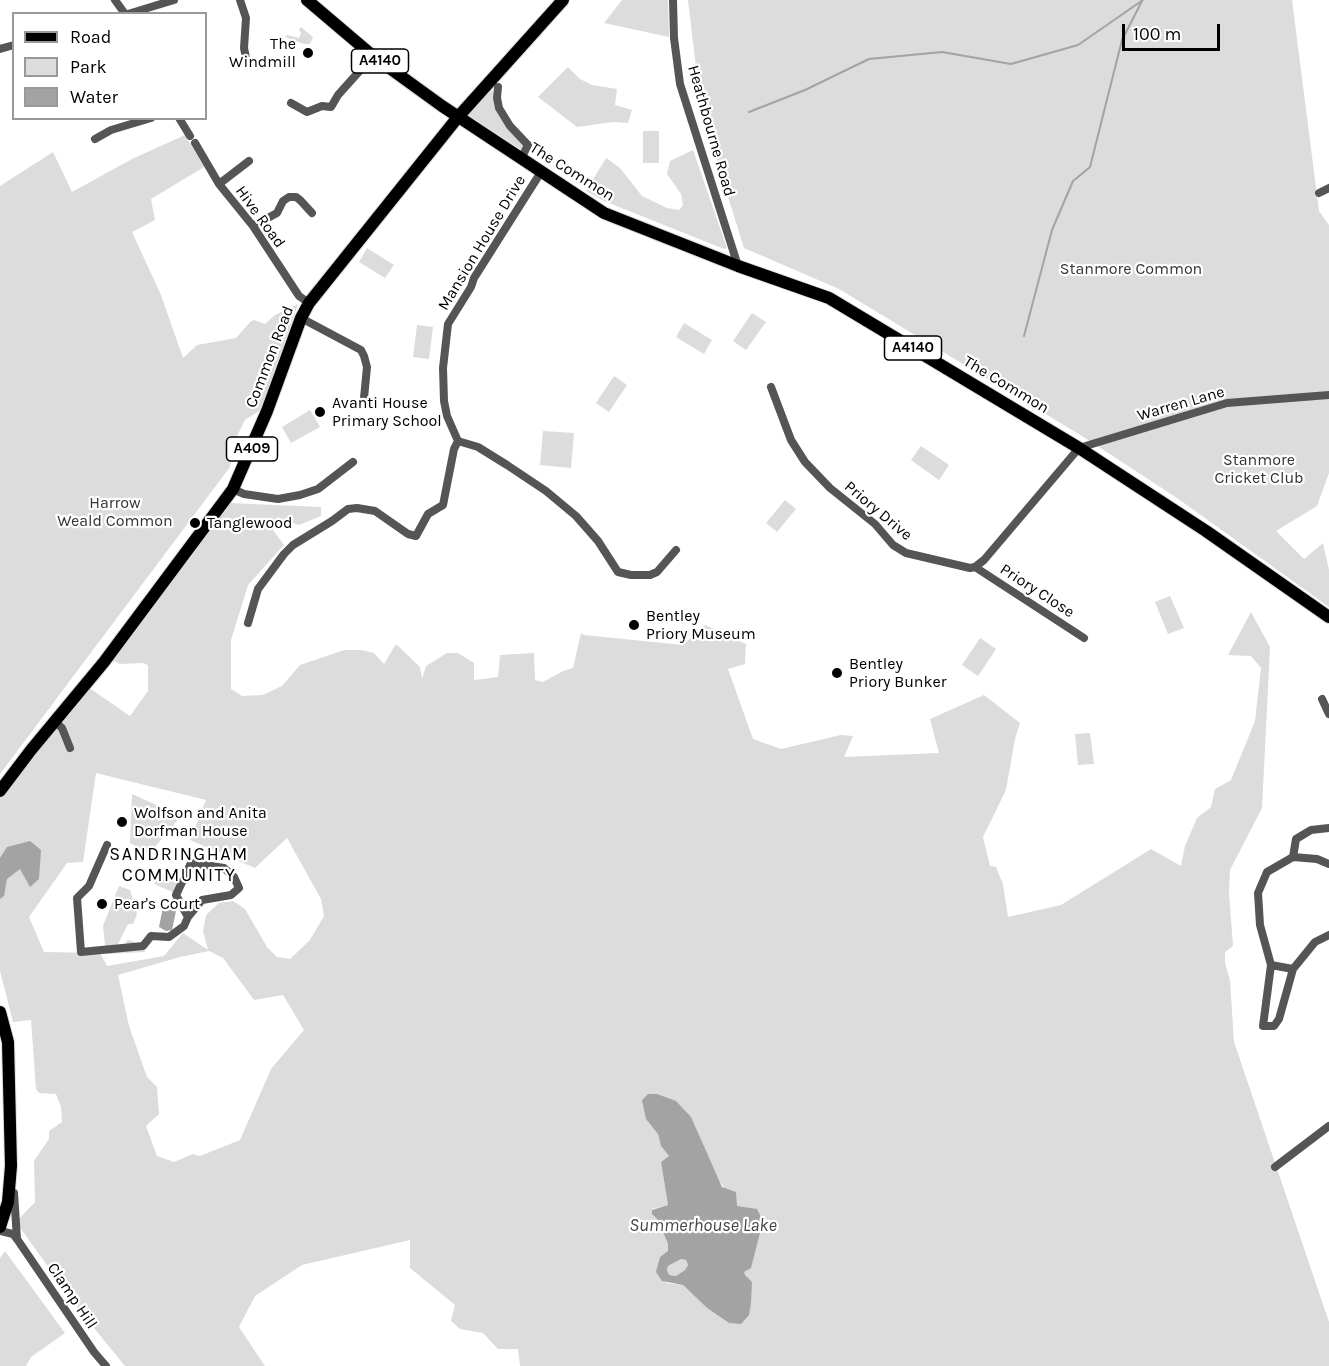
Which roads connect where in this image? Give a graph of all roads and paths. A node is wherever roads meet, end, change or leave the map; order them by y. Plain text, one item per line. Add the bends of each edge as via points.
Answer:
1 (115, 0) edge
2 (174, 0) edge
3 (240, 0) edge
4 (307, 0) edge
5 (563, 0) edge
6 (673, 0) edge
7 (124, 12) edge
8 (133, 12) edge
9 (373, 56) junction
10 (246, 63) dead end
11 (498, 87) dead end
12 (291, 103) dead end
13 (458, 117) junction
14 (144, 120) edge
15 (180, 120) edge
16 (95, 139) dead end
17 (521, 159) junction
18 (249, 161) dead end
19 (541, 172) junction
20 (219, 184) junction
21 (1329, 188) edge
22 (1319, 193) dead end
23 (312, 213) dead end
24 (253, 226) junction
25 (738, 266) junction
26 (309, 303) junction
27 (301, 318) junction
28 (771, 387) dead end
29 (1329, 395) edge
30 (364, 398) dead end
31 (458, 441) junction
32 (1079, 448) junction
33 (353, 462) dead end
34 (233, 489) junction
35 (676, 550) dead end
36 (975, 567) junction
37 (1329, 617) edge
38 (248, 623) dead end
39 (1084, 638) dead end
40 (1322, 699) dead end
41 (1329, 714) edge
42 (54, 721) junction
43 (70, 748) dead end
44 (0, 791) edge
45 (1329, 828) edge
46 (107, 845) dead end
47 (1293, 857) junction
48 (1329, 864) edge
49 (188, 917) junction
50 (1329, 935) edge
51 (1271, 965) junction
52 (1293, 969) junction
53 (0, 1012) edge
54 (1329, 1126) edge
55 (1275, 1167) dead end
56 (11, 1183) junction
57 (0, 1229) edge
58 (17, 1239) junction
59 (106, 1366) edge

1 - 7 street
2 - 8 street
3 - 10 street via 246,18
4 - 9 main road, A4140
5 - 13 main road, A409
6 - 25 street, Heathbourne Road via 680,84
9 - 12 street via 331,107 307,112
9 - 13 main road, A4140
11 - 17 street via 499,108 528,146
13 - 17 main road, The Common / A4140
13 - 26 main road, Common Road / A409
14 - 16 street
15 - 20 street, Hive Road
17 - 19 main road, The Common / A4140
18 - 20 street
19 - 25 main road, The Common / A4140 via 604,213
19 - 31 street, Mansion House Drive via 474,278 447,330 444,401
20 - 24 street, Hive Road
21 - 22 street
23 - 24 street via 296,197 289,197 277,213
24 - 26 street, Hive Road via 299,296
25 - 32 main road, The Common / A4140 via 829,298
26 - 27 main road, Common Road / A409
27 - 30 street via 361,350 366,367
27 - 34 main road, Common Road / A409
28 - 36 street, Priory Drive via 791,440 805,462 893,545 906,553 963,568
29 - 32 street, Warren Lane via 1227,403
31 - 35 street via 488,453 558,501 592,533 618,573 654,574
31 - 38 street via 443,505 428,514 416,536 375,512 348,509 284,554 258,589
32 - 36 street
32 - 37 main road, The Common / A4140
33 - 34 street via 318,489 300,495 278,499
34 - 42 main road, Common Road / A409 via 104,662
36 - 39 street, Priory Close
40 - 41 street
42 - 43 street
42 - 44 main road, Common Road / A409
45 - 47 street via 1311,830 1296,839
46 - 49 street via 89,886 77,898 81,952 143,946 151,936 169,937 184,926
47 - 48 street
47 - 51 street via 1268,872 1258,893 1260,925
49 - 49 street via 202,900 231,895 239,888 234,877 224,868 191,863 176,895
50 - 52 street via 1315,942
51 - 52 street
51 - 52 street via 1263,1026 1274,1026 1278,1019
53 - 56 main road via 8,1042
54 - 55 street
56 - 57 main road
56 - 58 street
57 - 58 street
58 - 59 street, Clamp Hill

